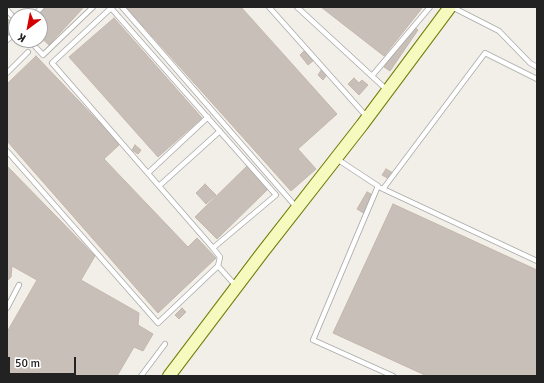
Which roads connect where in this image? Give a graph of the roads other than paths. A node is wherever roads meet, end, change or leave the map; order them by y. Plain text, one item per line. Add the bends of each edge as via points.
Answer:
1 (93, 7) edge
2 (122, 7) edge
3 (270, 7) edge
4 (297, 7) edge
5 (430, 7) edge
6 (451, 7) edge
7 (37, 48) edge
8 (28, 52) dead end
9 (537, 67) edge
10 (7, 73) edge
11 (372, 76) junction
12 (537, 79) edge
13 (388, 91) junction
14 (208, 117) junction
15 (368, 118) junction
16 (220, 131) junction
17 (7, 151) edge
18 (336, 158) junction
19 (148, 173) junction
20 (159, 186) junction
21 (378, 186) junction
22 (383, 189) junction
23 (297, 209) junction
24 (213, 248) junction
25 (537, 261) edge
26 (218, 266) junction
27 (19, 285) dead end
28 (237, 287) junction
29 (7, 308) edge
30 (165, 344) dead end
31 (141, 376) edge
32 (169, 376) edge
33 (393, 376) edge

1 - 7 lane via 43,54
2 - 23 lane
3 - 15 lane
4 - 11 lane
5 - 11 lane
6 - 9 lane via 499,31
6 - 13 street
8 - 10 lane
11 - 13 lane
12 - 22 lane via 485,53
13 - 15 street
14 - 16 lane
14 - 19 lane
14 - 19 lane via 111,8 52,63
15 - 18 street
16 - 20 lane
16 - 24 lane via 276,195
17 - 26 lane via 158,323
18 - 21 lane
18 - 23 street
19 - 20 lane
20 - 24 lane
21 - 22 lane
21 - 33 lane via 313,340
22 - 25 lane
23 - 28 street
24 - 26 lane via 220,256
26 - 28 lane
27 - 29 lane
28 - 32 street
30 - 31 lane

